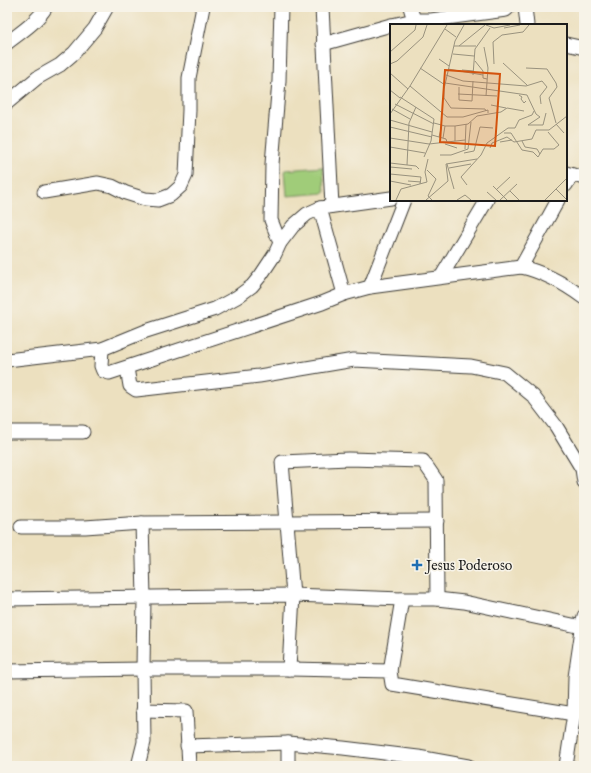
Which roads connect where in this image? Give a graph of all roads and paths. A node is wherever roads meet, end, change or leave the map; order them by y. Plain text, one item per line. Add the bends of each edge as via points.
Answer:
1 (46, 7) edge
2 (107, 7) edge
3 (203, 7) edge
4 (281, 7) edge
5 (322, 7) edge
6 (410, 7) edge
7 (509, 7) edge
8 (525, 7) edge
9 (414, 20) junction
10 (431, 23) edge
11 (396, 24) edge
12 (527, 24) edge
13 (390, 25) edge
14 (7, 43) edge
15 (324, 44) junction
16 (567, 44) edge
17 (584, 48) edge
18 (7, 103) edge
19 (44, 192) dead end
20 (390, 198) edge
21 (404, 201) edge
22 (486, 201) edge
23 (557, 201) edge
24 (326, 207) junction
25 (280, 243) junction
26 (521, 266) junction
27 (441, 277) junction
28 (370, 287) junction
29 (344, 294) junction
30 (584, 296) edge
31 (102, 349) junction
32 (7, 360) edge
33 (127, 368) junction
34 (7, 432) edge
35 (82, 432) dead end
36 (584, 482) edge
37 (287, 521) junction
38 (437, 521) junction
39 (142, 522) junction
40 (21, 527) dead end
41 (293, 595) junction
42 (144, 597) junction
43 (7, 599) edge
44 (402, 599) junction
45 (436, 599) junction
46 (583, 621) edge
47 (143, 669) junction
48 (289, 669) junction
49 (7, 671) edge
50 (390, 671) junction
51 (144, 710) junction
52 (574, 714) junction
53 (288, 743) junction
54 (187, 746) junction
55 (138, 766) edge
56 (189, 766) edge
57 (288, 766) edge
58 (468, 766) edge
59 (566, 766) edge

1 - 14 street via 33,23
2 - 18 street via 95,28 74,53 60,65 37,78
3 - 19 street via 189,78 186,171 181,186 171,195 158,200 145,199 98,183
4 - 25 street via 271,220
5 - 15 street
6 - 9 street
7 - 10 street via 506,10
8 - 12 street
9 - 10 street
9 - 11 street
13 - 15 street
15 - 24 street
16 - 17 street
20 - 24 street
21 - 28 street
22 - 27 street
23 - 26 street
24 - 25 street via 306,214
24 - 29 street
25 - 31 street via 261,275 252,286 237,297 215,309 146,331
26 - 27 street
26 - 30 street via 561,282
27 - 28 street
28 - 29 street
29 - 33 street
31 - 32 street
31 - 33 street via 103,371 108,373
33 - 36 street via 130,386 136,390 259,376 354,360 471,366 506,373 533,396 556,426 582,469
34 - 35 street
37 - 38 street
37 - 38 street via 282,462 348,459 423,461 436,480
37 - 39 street
37 - 41 street
38 - 45 street
39 - 40 street
39 - 42 street
41 - 42 street
41 - 44 street
41 - 48 street
42 - 43 street
42 - 47 street
44 - 45 street
44 - 50 street
45 - 46 street
46 - 52 street via 575,677
47 - 48 street
47 - 49 street
47 - 51 street
48 - 50 street
50 - 52 street via 392,684
51 - 54 street via 186,711
51 - 55 street via 144,742
52 - 59 street
53 - 54 street
53 - 57 street
53 - 58 street via 365,750
54 - 56 street

